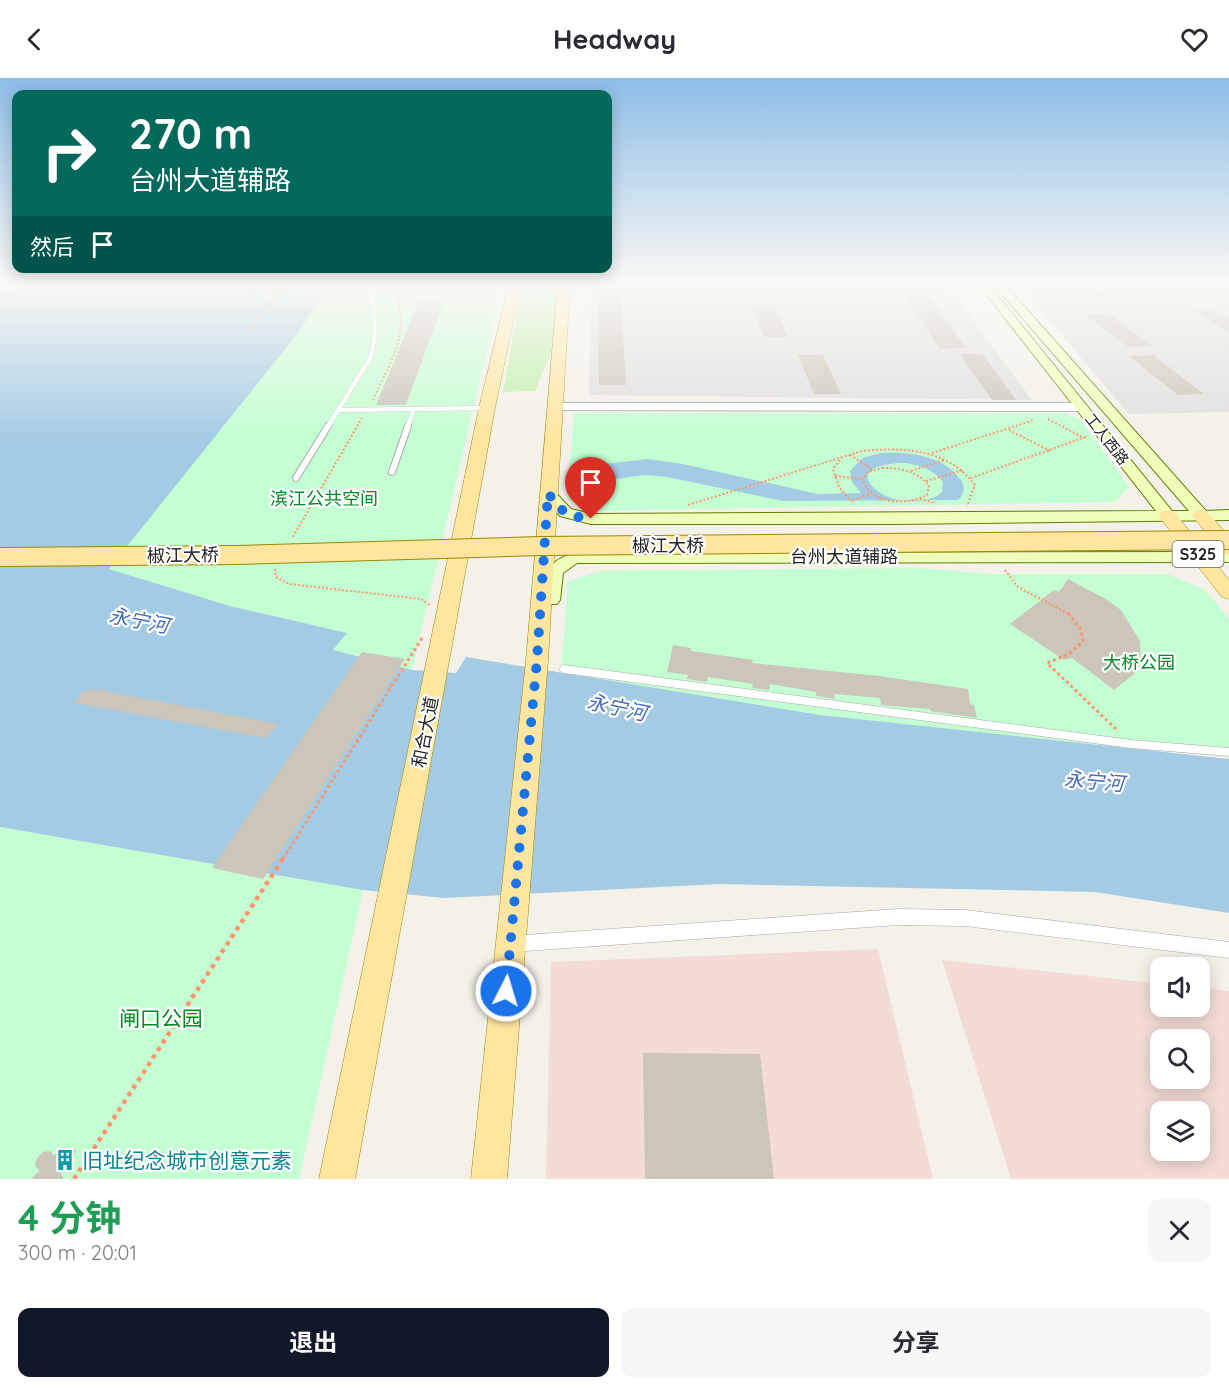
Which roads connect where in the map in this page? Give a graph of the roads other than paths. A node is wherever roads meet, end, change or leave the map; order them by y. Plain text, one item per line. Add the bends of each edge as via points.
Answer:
1 (375, 336) edge
2 (503, 336) edge
3 (560, 336) edge
4 (1023, 336) edge
5 (1044, 336) edge
6 (555, 407) junction
7 (1076, 407) junction
8 (487, 408) junction
9 (339, 410) junction
10 (414, 410) junction
11 (1127, 464) junction
12 (1156, 465) junction
13 (392, 472) dead end
14 (296, 478) dead end
15 (548, 493) junction
16 (1167, 515) junction
17 (1201, 515) junction
18 (1229, 515) edge
19 (1068, 517) junction
20 (684, 519) junction
21 (1229, 532) edge
22 (1229, 540) edge
23 (0, 548) edge
24 (1229, 549) edge
25 (1095, 556) junction
26 (1200, 556) junction
27 (0, 557) edge
28 (685, 557) junction
29 (1229, 557) edge
30 (1229, 593) edge
31 (537, 652) junction
32 (564, 669) dead end
33 (1229, 752) edge
34 (511, 944) junction
35 (1229, 950) edge
36 (337, 1179) edge
37 (489, 1179) edge

1 - 9 lane via 371,357
2 - 8 main road, 和合大道
3 - 6 main road
4 - 7 main road, 工人西路
5 - 12 main road, 工人西路
6 - 7 street
6 - 15 main road
7 - 11 main road, 工人西路
8 - 10 lane
8 - 36 main road, 和合大道 via 434,638 383,950
9 - 10 lane
9 - 14 lane
10 - 13 lane
11 - 12 main road via 1149,473
11 - 16 main road, 工人西路
12 - 17 main road, 工人西路
15 - 20 main road, 台州大道辅路 via 559,510 572,517
15 - 31 main road
16 - 17 main road, 台州大道辅路
16 - 19 main road, 台州大道辅路
16 - 26 main road, 工人西路 / S325
17 - 18 main road, 台州大道辅路
17 - 24 main road, 工人西路 / S325
19 - 20 main road, 台州大道辅路
19 - 25 main road via 1088,521 1112,536 1117,546
20 - 28 main road via 667,523 655,539 666,553
21 - 23 main road, 椒江大桥 via 541,537
22 - 27 main road, 椒江大桥, bridge via 540,546
25 - 26 main road, 台州大道辅路
25 - 28 main road, 台州大道辅路
26 - 29 main road, 台州大道辅路
26 - 30 main road, 工人西路 / S325
28 - 31 main road, 台州大道辅路 via 576,558 561,563 552,580 550,614
31 - 34 main road
32 - 33 lane via 1131,744
34 - 35 street via 898,917 965,918
34 - 37 main road

